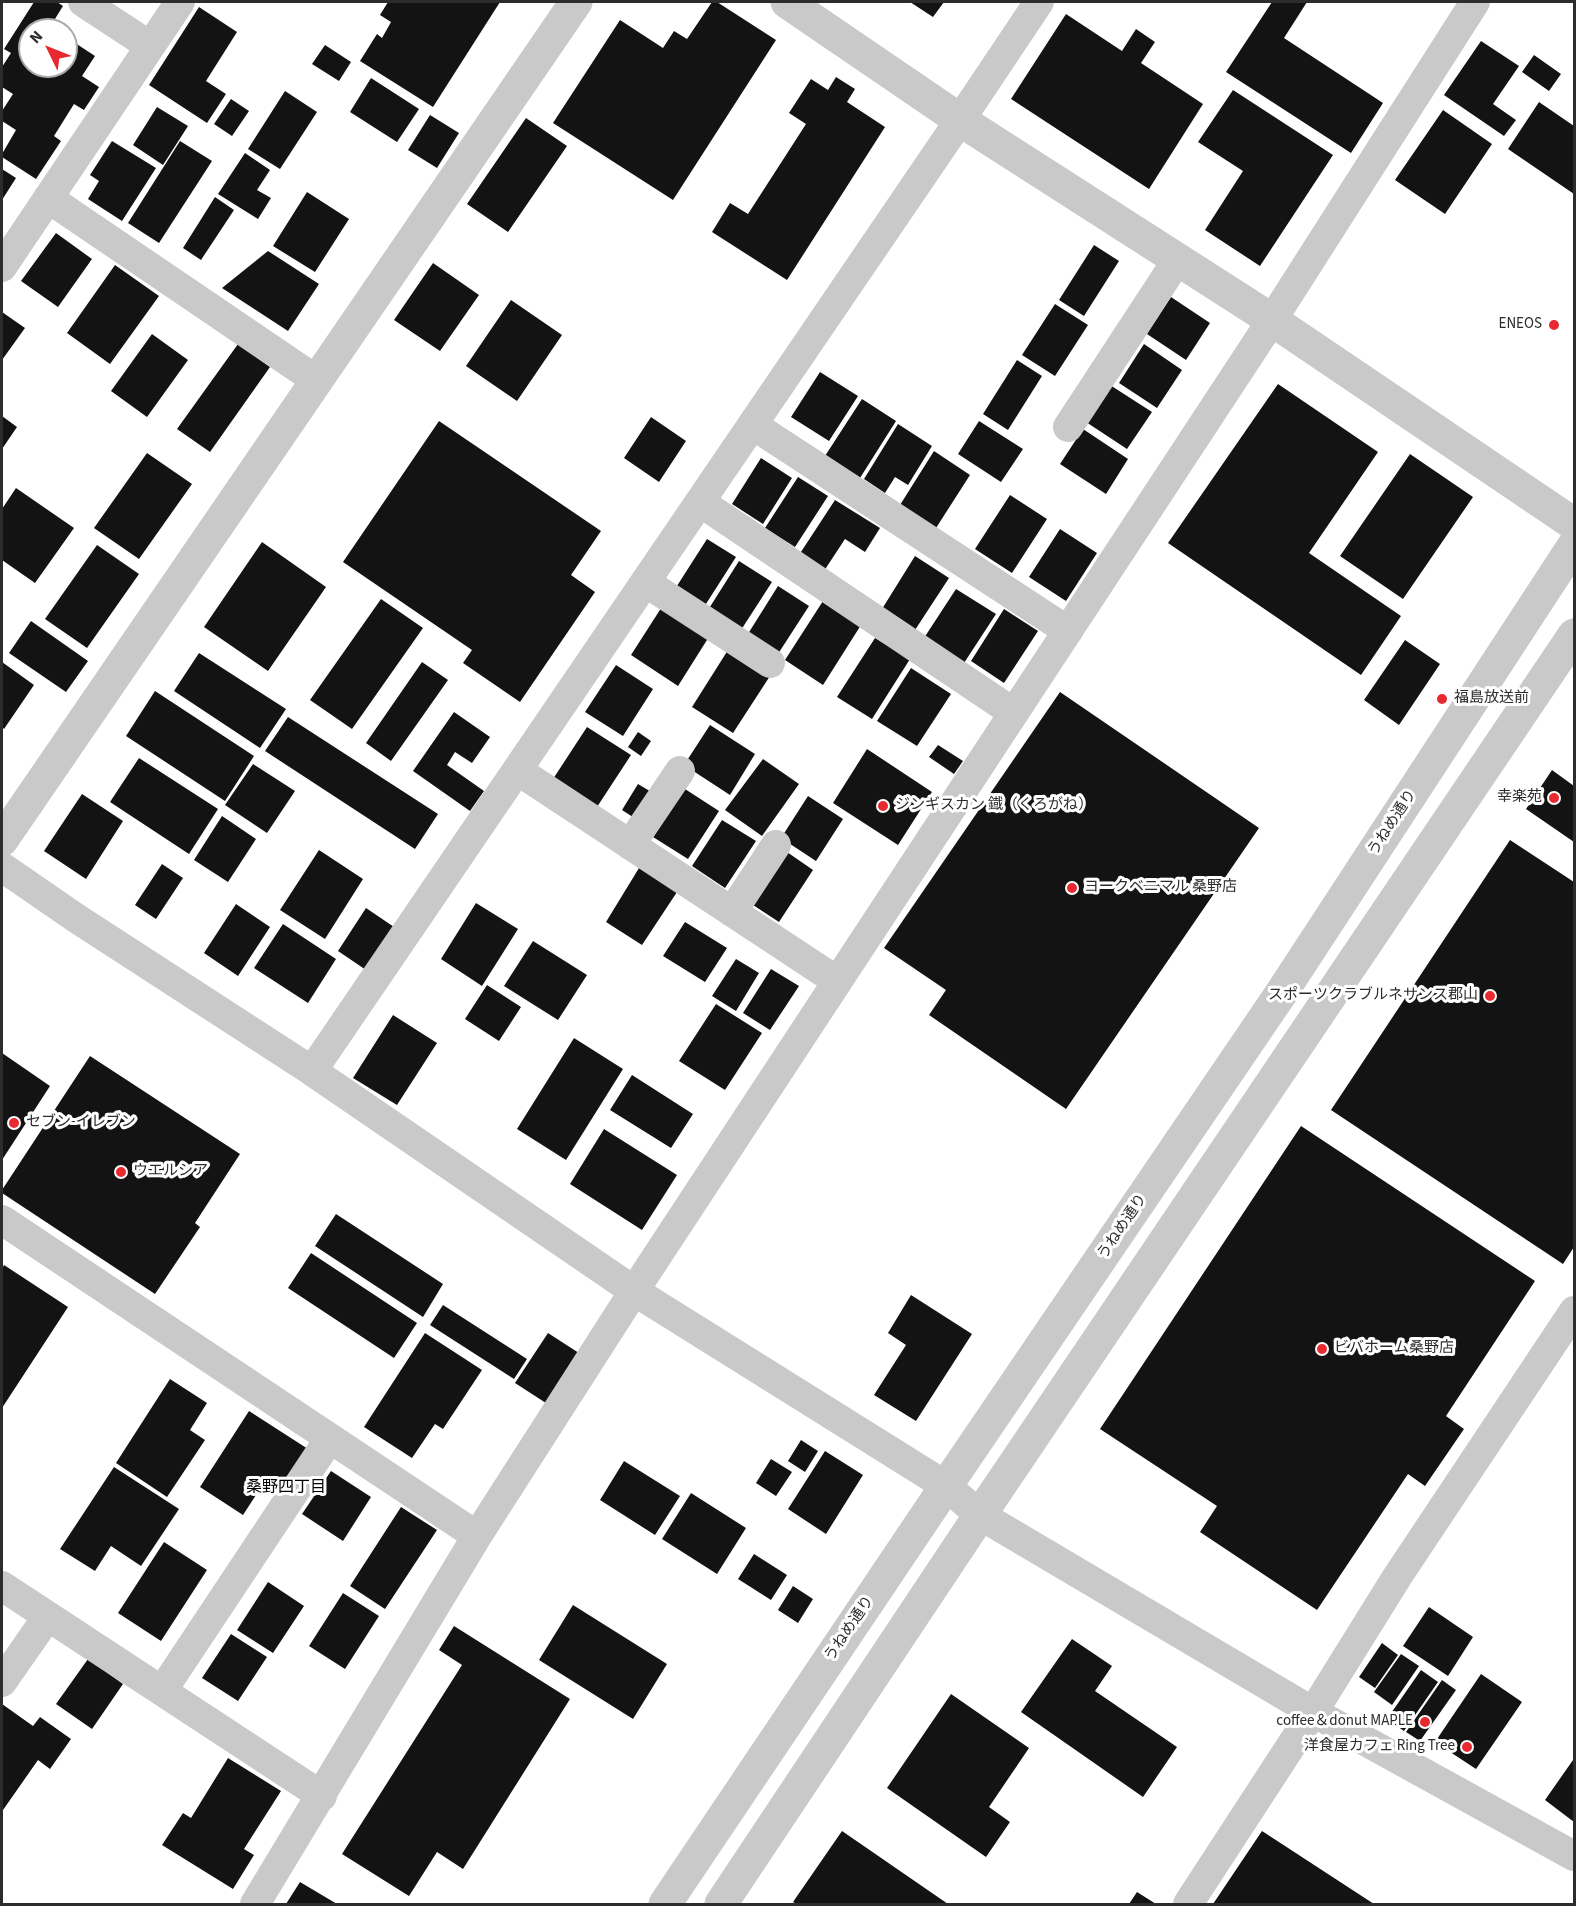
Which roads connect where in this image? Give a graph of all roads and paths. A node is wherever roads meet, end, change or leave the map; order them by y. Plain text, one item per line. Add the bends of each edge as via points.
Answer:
1 (83, 2) edge
2 (180, 2) edge
3 (576, 2) edge
4 (787, 2) edge
5 (1039, 2) edge
6 (1475, 2) edge
7 (150, 46) junction
8 (960, 120) junction
9 (48, 198) junction
10 (1178, 259) junction
11 (2, 267) edge
12 (1272, 320) junction
13 (316, 380) junction
14 (753, 425) junction
15 (1068, 427) dead end
16 (700, 502) junction
17 (1575, 524) edge
18 (1575, 545) edge
19 (645, 582) junction
20 (1068, 631) junction
21 (1575, 635) edge
22 (770, 663) dead end
23 (1014, 713) junction
24 (517, 770) junction
25 (680, 771) dead end
26 (2, 840) edge
27 (630, 845) junction
28 (776, 845) dead end
29 (2, 867) edge
30 (732, 912) junction
31 (837, 981) junction
32 (312, 1071) junction
33 (2, 1220) edge
34 (634, 1291) junction
35 (1575, 1311) edge
36 (330, 1438) junction
37 (946, 1486) junction
38 (980, 1515) junction
39 (477, 1536) junction
40 (2, 1586) edge
41 (48, 1616) junction
42 (2, 1682) edge
43 (162, 1691) junction
44 (1313, 1712) junction
45 (322, 1796) junction
46 (1575, 1856) edge
47 (255, 1905) edge
48 (665, 1905) edge
49 (721, 1905) edge
50 (1188, 1905) edge

1 - 7 street
2 - 7 street
3 - 13 street
4 - 8 street
5 - 8 street
6 - 12 street
7 - 9 street
8 - 10 street
8 - 14 street
9 - 11 street
9 - 13 street
10 - 12 street
10 - 15 street
12 - 17 street
12 - 20 street
13 - 26 street
14 - 16 street
14 - 20 street
16 - 19 street
16 - 23 street
18 - 37 street, うねめ通り via 1282,992
19 - 22 street
19 - 24 street
20 - 23 street
21 - 38 street
23 - 31 street
24 - 27 street
24 - 32 street
25 - 27 street
27 - 30 street
28 - 30 street
29 - 32 street
30 - 31 street
31 - 34 street
32 - 34 street
33 - 36 street
34 - 37 street
34 - 39 street
35 - 44 street via 1397,1577
36 - 39 street
36 - 43 street
37 - 38 street
37 - 48 street, うねめ通り
38 - 44 street
38 - 49 street
39 - 45 street
40 - 41 street
41 - 42 street
41 - 43 street
43 - 45 street
44 - 46 street
44 - 50 street
45 - 47 street

